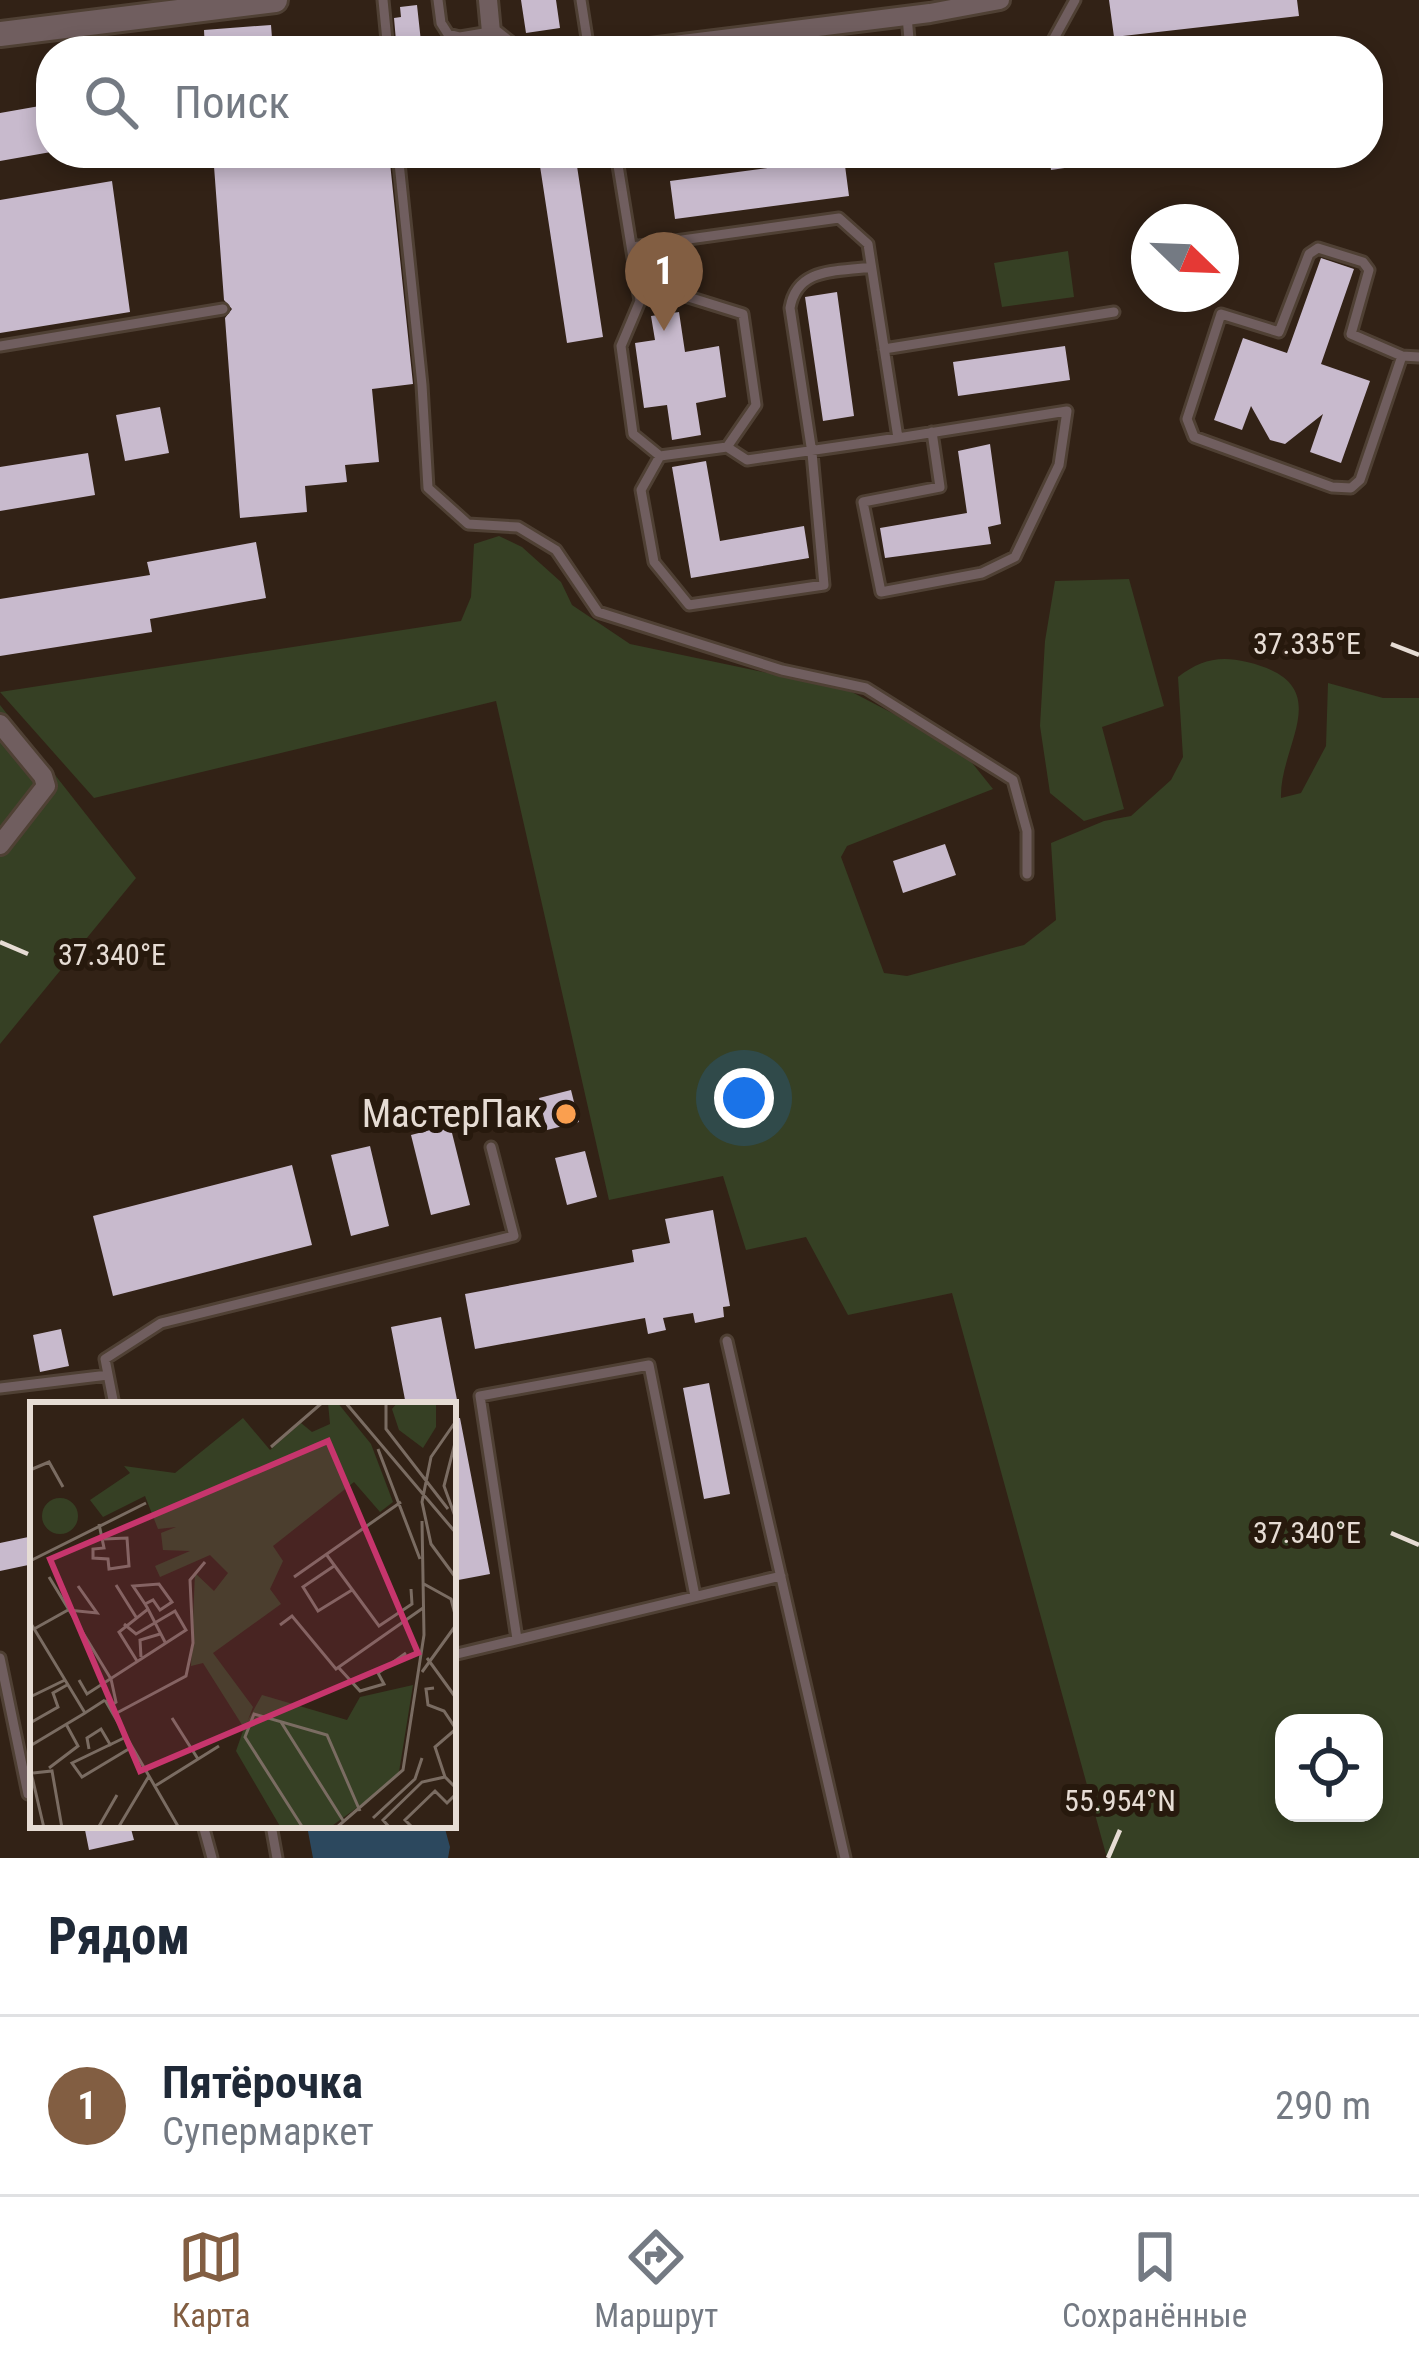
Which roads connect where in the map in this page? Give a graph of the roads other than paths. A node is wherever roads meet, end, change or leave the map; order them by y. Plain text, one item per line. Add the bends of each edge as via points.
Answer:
1 (275, 0) edge
2 (383, 0) edge
3 (438, 0) edge
4 (488, 0) edge
5 (581, 0) edge
6 (1000, 0) edge
7 (1076, 0) edge
8 (228, 3) edge
9 (155, 8) edge
10 (907, 16) junction
11 (491, 32) junction
12 (0, 34) edge
13 (387, 36) edge
14 (456, 36) edge
15 (466, 36) edge
16 (496, 36) edge
17 (587, 36) edge
18 (746, 36) edge
19 (909, 36) edge
20 (1056, 36) edge
21 (400, 168) edge
22 (619, 168) edge
23 (632, 247) junction
24 (872, 267) junction
25 (638, 281) junction
26 (223, 309) dead end
27 (1114, 312) dead end
28 (0, 346) edge
29 (884, 349) junction
30 (1402, 356) junction
31 (1419, 357) edge
32 (932, 432) junction
33 (898, 438) junction
34 (727, 447) junction
35 (812, 453) junction
36 (660, 456) junction
37 (0, 724) edge
38 (0, 845) edge
39 (1027, 874) dead end
40 (490, 1147) dead end
41 (728, 1341) dead end
42 (108, 1376) junction
43 (0, 1388) edge
44 (113, 1402) edge
45 (781, 1576) junction
46 (695, 1596) junction
47 (518, 1639) junction
48 (456, 1653) edge
49 (0, 1658) edge
50 (28, 1794) dead end
51 (204, 1828) edge
52 (272, 1828) edge
53 (212, 1858) edge
54 (278, 1858) edge
55 (845, 1858) edge

1 - 8 street
2 - 13 lane
3 - 14 lane via 441,23
4 - 11 street
5 - 17 lane
6 - 10 street
7 - 20 lane
8 - 9 street
9 - 12 street
10 - 18 street
10 - 19 lane
11 - 15 lane
11 - 16 street
21 - 39 lane via 428,488 468,524 518,527 556,550 598,612 866,688 961,745 1013,780 1028,831
22 - 23 lane
23 - 24 lane via 838,218 868,244
23 - 25 lane
24 - 29 lane
24 - 35 lane via 802,278 793,290
25 - 34 lane via 743,314 756,405
25 - 36 lane via 640,302 620,346 633,434
26 - 28 lane
27 - 29 lane
29 - 33 lane
30 - 30 lane via 1351,334 1369,270 1363,262 1318,248 1279,332 1222,314 1188,430 1351,488
30 - 31 lane
32 - 32 lane via 1067,411 1059,465 1015,557 982,573 881,592 862,502 940,487
32 - 33 lane
33 - 35 lane
34 - 35 lane via 747,460
34 - 36 lane
35 - 36 lane via 824,585 689,605 653,562 640,490
37 - 38 street via 46,786
40 - 42 lane via 514,1236 161,1323 105,1359
41 - 45 lane
42 - 43 lane
42 - 44 lane
45 - 46 lane
45 - 55 lane
46 - 47 lane
46 - 47 lane via 649,1365 480,1396
47 - 48 lane
49 - 50 lane
51 - 53 lane
52 - 54 lane

